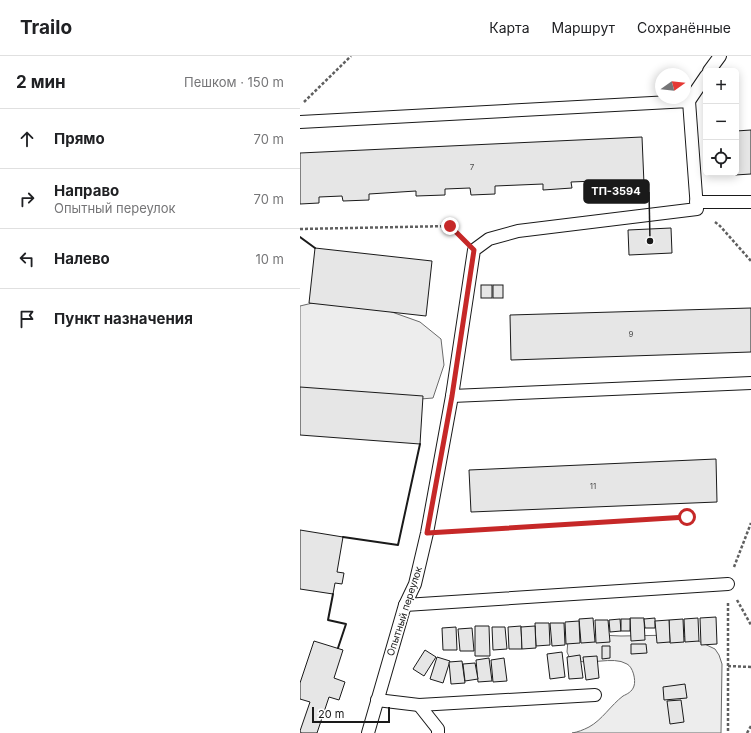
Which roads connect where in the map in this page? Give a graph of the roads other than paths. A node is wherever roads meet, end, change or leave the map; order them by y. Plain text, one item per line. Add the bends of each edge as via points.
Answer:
1 (720, 56) edge
2 (711, 68) edge
3 (703, 80) edge
4 (691, 98) edge
5 (655, 103) edge
6 (689, 104) edge
7 (300, 122) edge
8 (751, 202) edge
9 (697, 206) junction
10 (751, 383) edge
11 (452, 396) junction
12 (728, 584) road end
13 (405, 604) junction
14 (595, 695) dead end
15 (377, 700) junction
16 (420, 705) junction
17 (368, 733) edge
18 (438, 733) edge

1 - 2 lane
3 - 4 lane
5 - 7 lane
6 - 9 lane
8 - 9 lane
9 - 11 lane, Опытный переулок via 518,230 489,239 474,250
10 - 11 lane
11 - 13 lane, Опытный переулок via 427,533 415,584
12 - 13 lane
13 - 15 lane, Опытный переулок
14 - 16 lane
15 - 16 lane
15 - 17 lane, Опытный переулок
16 - 18 lane via 438,729

